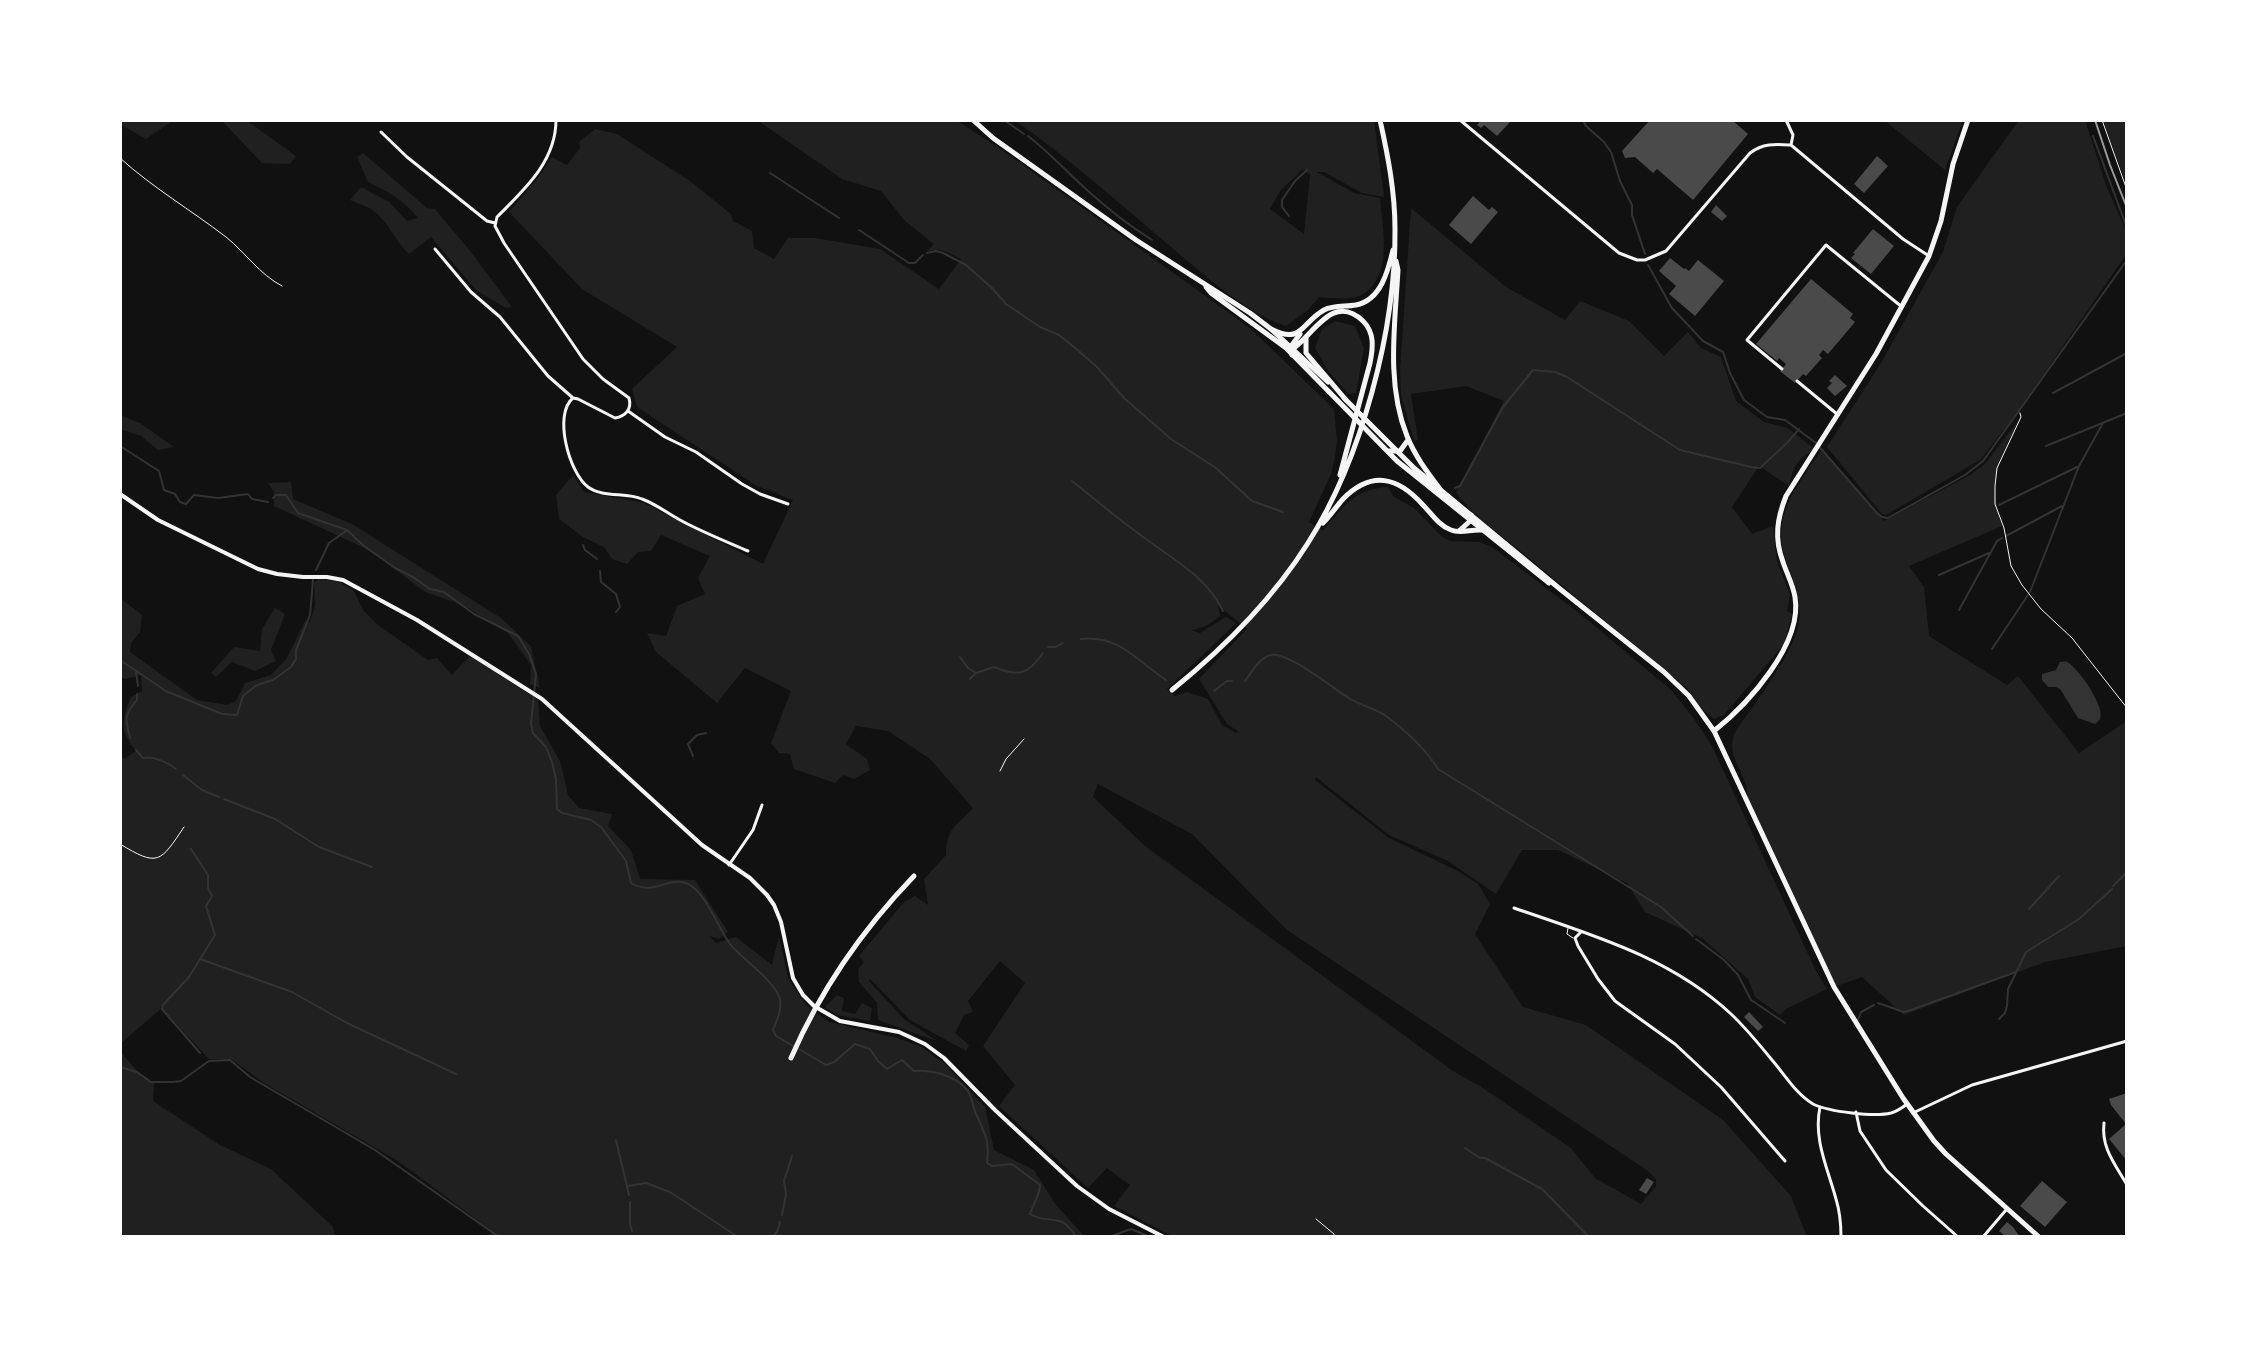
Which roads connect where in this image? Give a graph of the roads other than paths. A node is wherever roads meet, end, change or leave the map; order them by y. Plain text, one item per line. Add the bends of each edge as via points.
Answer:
1 (556, 120) edge
2 (973, 120) edge
3 (1380, 120) edge
4 (1460, 120) edge
5 (1786, 120) edge
6 (1968, 120) edge
7 (381, 132) dead end
8 (1791, 145) junction
9 (495, 223) junction
10 (1395, 238) junction
11 (435, 249) dead end
12 (1929, 256) junction
13 (1395, 257) junction
14 (1203, 284) junction
15 (1902, 307) junction
16 (1305, 327) junction
17 (1271, 329) junction
18 (1306, 336) junction
19 (1290, 350) junction
20 (1782, 369) dead end
21 (1797, 381) dead end
22 (573, 398) junction
23 (1346, 400) junction
24 (628, 411) junction
25 (1837, 415) junction
26 (1408, 439) junction
27 (1350, 447) junction
28 (1389, 451) junction
29 (1397, 452) junction
30 (1440, 489) junction
31 (120, 494) edge
32 (788, 504) dead end
33 (1471, 518) junction
34 (1317, 528) junction
35 (1482, 530) junction
36 (1459, 532) junction
37 (748, 551) dead end
38 (1560, 589) junction
39 (1172, 690) dead end
40 (1714, 731) junction
41 (762, 805) dead end
42 (729, 865) junction
43 (914, 876) dead end
44 (1514, 908) dead end
45 (1570, 927) junction
46 (1581, 932) junction
47 (1575, 938) junction
48 (2127, 1041) edge
49 (791, 1058) dead end
50 (1907, 1104) junction
51 (1820, 1107) junction
52 (1856, 1112) junction
53 (1913, 1113) junction
54 (2104, 1123) dead end
55 (1785, 1161) dead end
56 (2127, 1185) edge
57 (2007, 1208) junction
58 (1316, 1219) dead end
59 (1164, 1237) edge
60 (1334, 1237) edge
61 (1841, 1237) edge
62 (1958, 1237) edge
63 (1983, 1237) edge
64 (2039, 1237) edge

1 - 9 street via 552,149 543,166
2 - 14 main road
3 - 10 main road
4 - 8 street via 1619,253 1637,260 1671,247 1750,153 1769,144
5 - 8 street
6 - 12 main road
7 - 9 street
8 - 12 street
9 - 24 street via 578,353 628,396
10 - 13 main road
10 - 16 main road via 1387,274 1373,296 1324,310
11 - 22 street
12 - 15 main road
13 - 26 main road via 1394,373
13 - 27 main road via 1369,401
14 - 17 main road
14 - 19 main road
15 - 20 street via 1826,245 1747,340
15 - 25 main road
16 - 17 main road via 1290,336
16 - 19 main road
17 - 19 main road
18 - 19 main road
18 - 23 main road via 1306,353
18 - 27 main road via 1337,313 1353,314 1372,339
19 - 23 main road
19 - 28 main road
21 - 25 street
22 - 24 street via 613,418
22 - 37 street via 564,412 568,452 587,486 642,498
23 - 29 main road
24 - 32 street via 742,484
25 - 40 main road via 1779,513 1776,540 1795,599 1791,634 1751,694
26 - 29 main road
26 - 30 main road
27 - 34 main road
28 - 29 main road
28 - 33 main road
29 - 30 main road
30 - 33 main road
31 - 42 street via 158,520 239,561 277,574 343,580 383,601 539,697
33 - 35 main road
33 - 36 main road
33 - 38 main road
34 - 36 main road via 1353,491 1381,480 1403,487 1442,525
34 - 39 main road via 1254,613
35 - 36 main road
35 - 38 main road
38 - 40 main road via 1680,686
40 - 50 main road via 1824,969
41 - 42 street via 749,837
42 - 59 street via 774,905 793,978 808,1001 840,1021 899,1032 925,1044 1077,1186
43 - 49 main road via 843,960
44 - 45 street
45 - 46 street
45 - 47 lane via 1567,934
46 - 47 street
46 - 51 street via 1647,957 1698,987 1740,1023 1800,1095
47 - 55 street via 1615,1001 1675,1044 1721,1087
48 - 53 street via 1972,1085
50 - 52 street via 1885,1114
50 - 53 main road
51 - 52 street
51 - 61 street via 1818,1135
52 - 62 street via 1860,1131 1886,1170
53 - 57 main road via 1946,1154
54 - 56 street via 2103,1137
57 - 63 street
57 - 64 main road
58 - 60 lane

